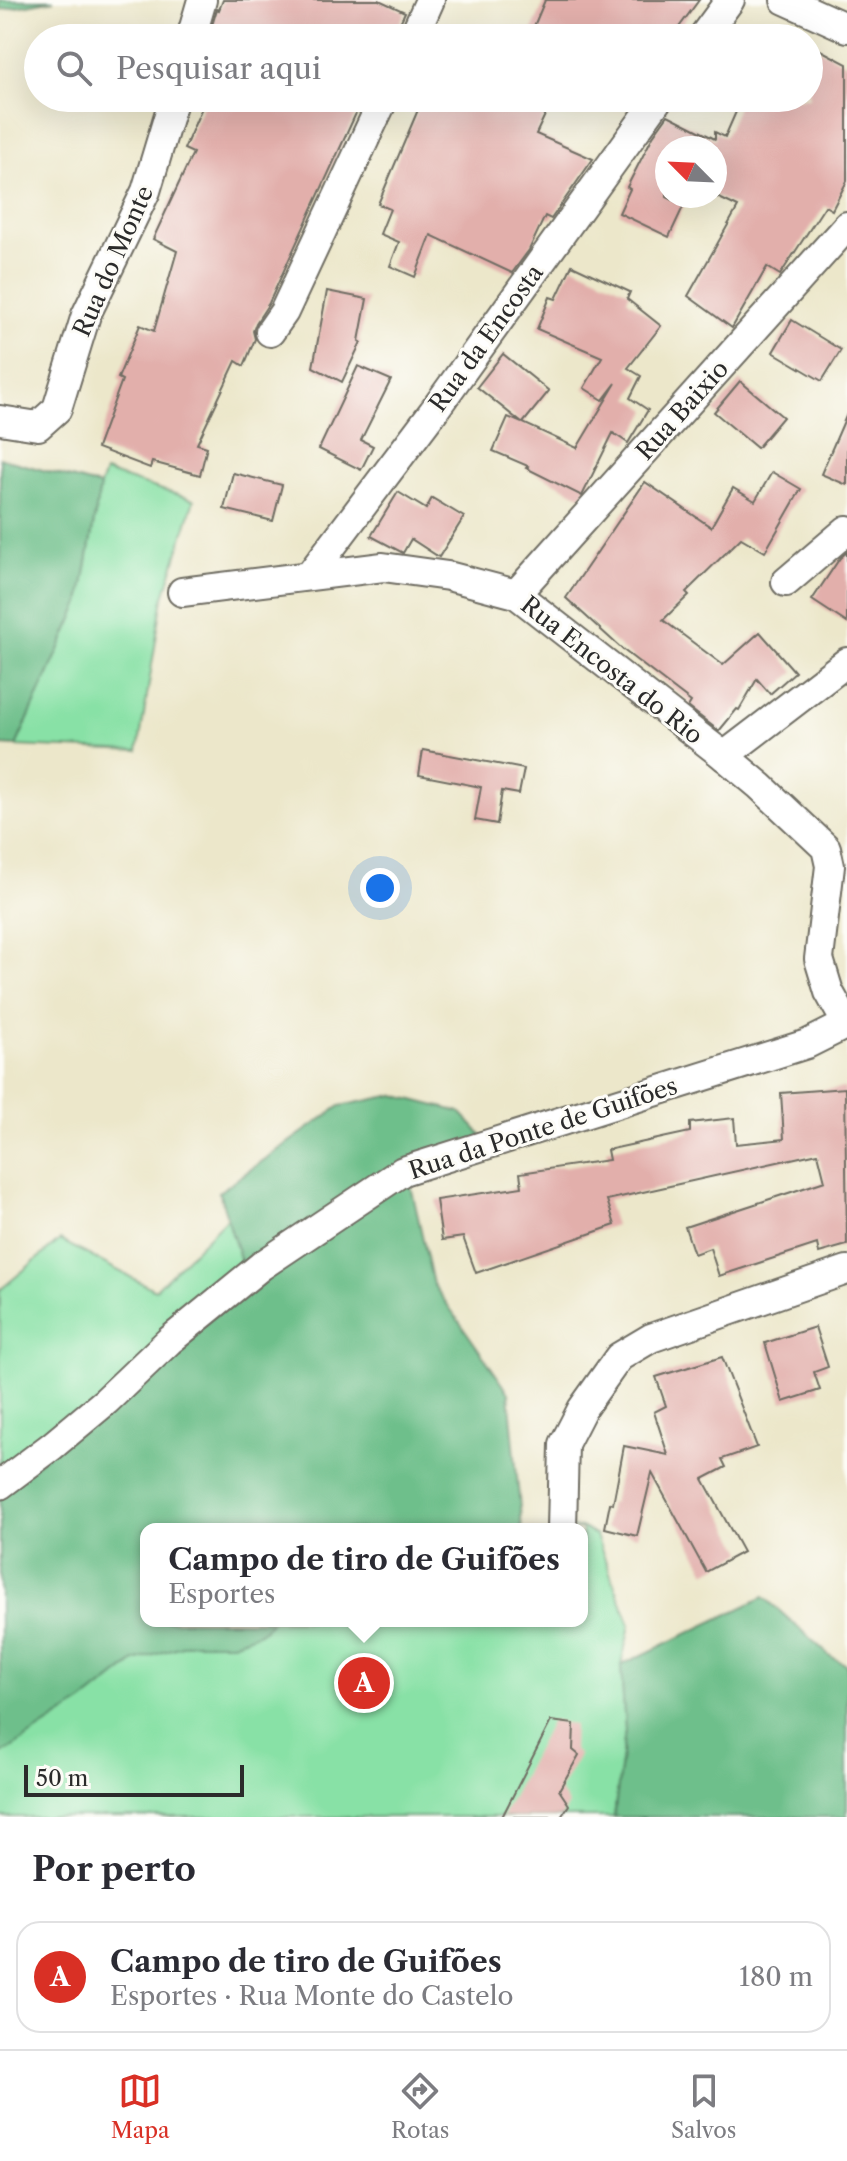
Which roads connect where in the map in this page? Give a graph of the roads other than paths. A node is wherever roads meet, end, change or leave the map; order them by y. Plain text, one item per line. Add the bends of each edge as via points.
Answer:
1 (202, 0) edge
2 (430, 0) edge
3 (730, 0) edge
4 (785, 0) edge
5 (195, 24) edge
6 (419, 24) edge
7 (712, 24) edge
8 (847, 28) edge
9 (170, 112) edge
10 (377, 112) edge
11 (649, 112) edge
12 (847, 226) edge
13 (270, 332) dead end
14 (0, 420) edge
15 (847, 530) edge
16 (310, 575) junction
17 (786, 582) dead end
18 (182, 592) dead end
19 (516, 594) junction
20 (847, 662) edge
21 (724, 756) junction
22 (847, 1024) edge
23 (847, 1270) edge
24 (0, 1485) edge
25 (562, 1523) edge

1 - 5 street
2 - 6 street
3 - 7 street
4 - 8 street
9 - 14 street, Rua do Monte via 146,191 86,315 57,409 38,426
10 - 13 street
11 - 16 street, Rua da Encosta
12 - 19 street, Rua Baixio
15 - 17 street
16 - 18 street, Rua Encosta do Rio
16 - 19 street, Rua Encosta do Rio via 383,567 448,576
19 - 21 street, Rua Encosta do Rio
20 - 21 street
21 - 22 street, Rua Encosta do Rio via 826,848 830,866 819,959
22 - 24 street, Rua da Ponte de Guifões via 807,1044 403,1171 261,1266
23 - 25 street via 651,1338 619,1357 564,1444

